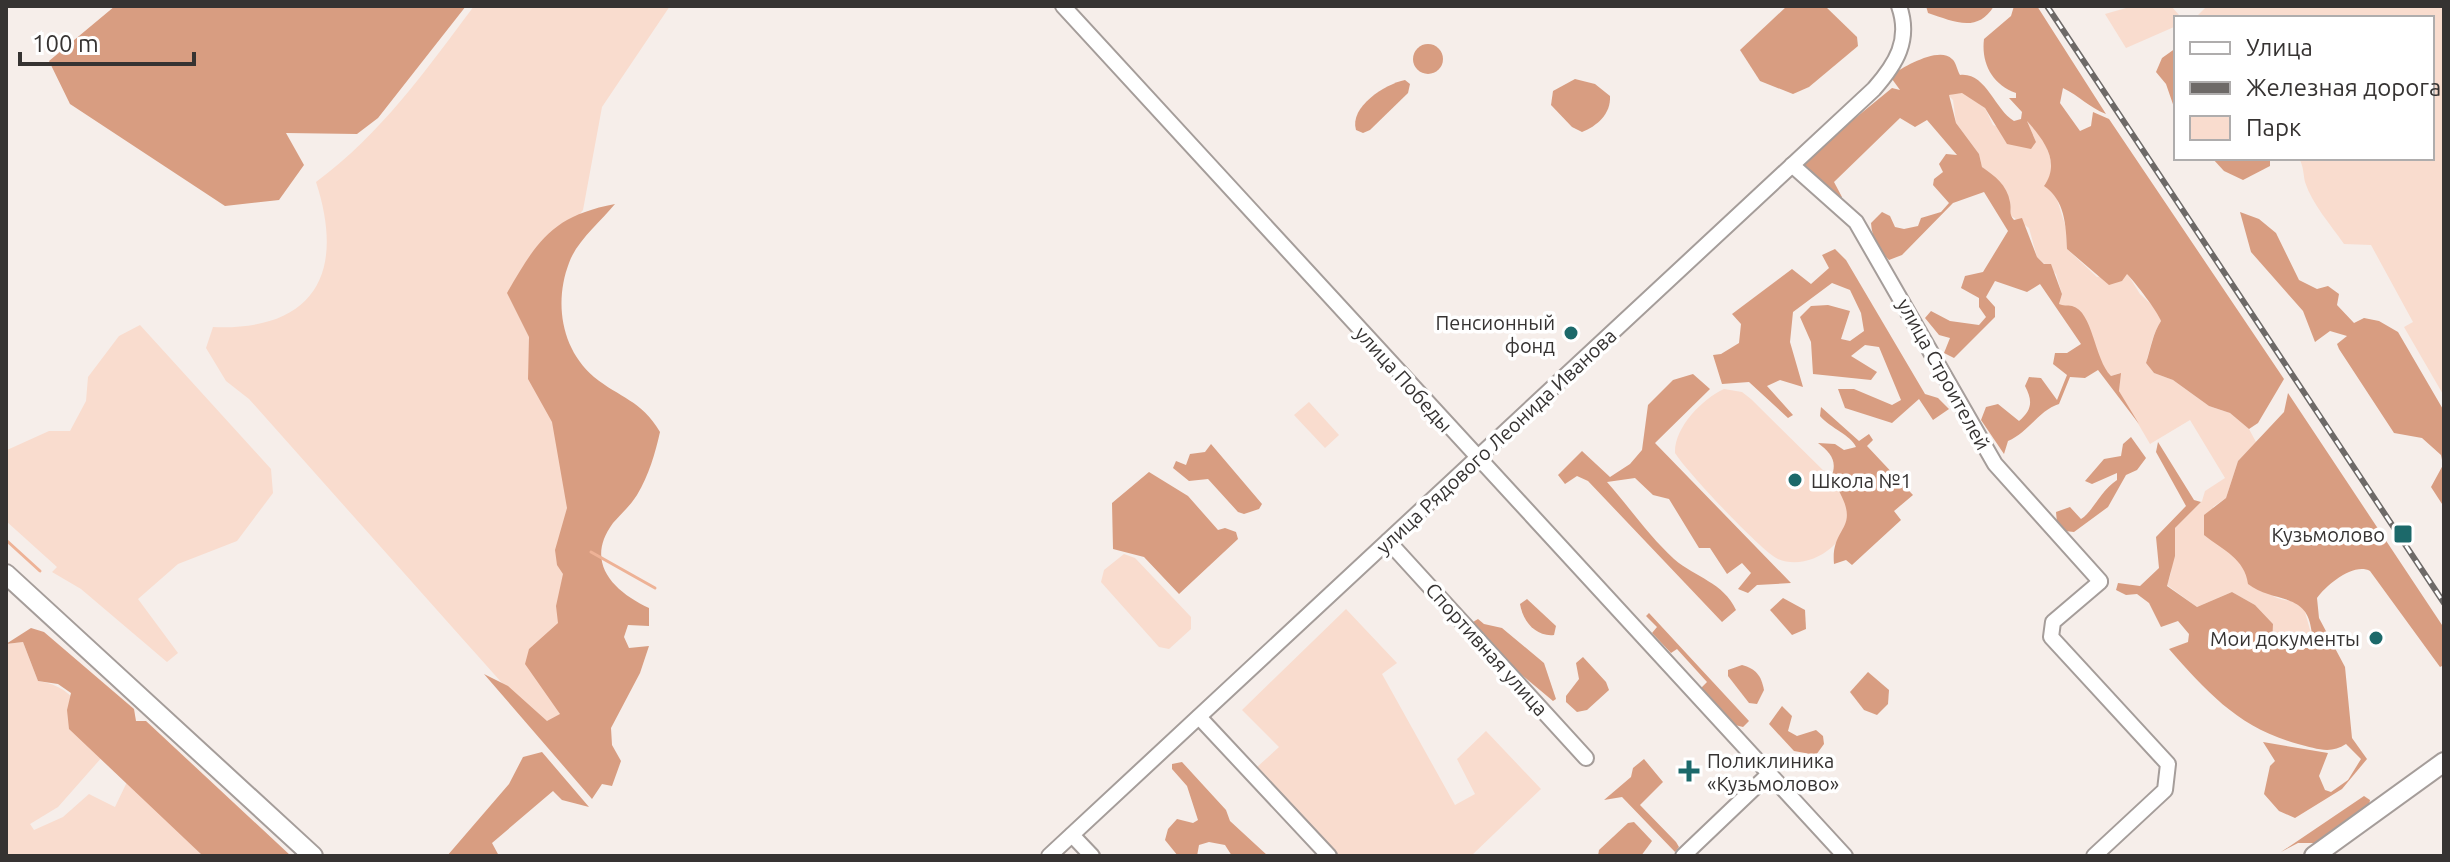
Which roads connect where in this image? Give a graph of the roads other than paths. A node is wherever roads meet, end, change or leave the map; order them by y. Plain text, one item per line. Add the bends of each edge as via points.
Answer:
1 (1063, 6) edge
2 (1899, 6) edge
3 (1792, 165) junction
4 (1476, 459) junction
5 (1388, 541) junction
6 (6, 574) edge
7 (1199, 717) junction
8 (1586, 758) dead end
9 (2442, 769) edge
10 (1769, 774) junction
11 (1072, 835) junction
12 (313, 856) edge
13 (1049, 856) edge
14 (1092, 856) edge
15 (1329, 856) edge
16 (1683, 856) edge
17 (1845, 856) edge
18 (2094, 856) edge
19 (2314, 856) edge

1 - 4 street, улица Победы
2 - 3 street, улица Рядового Леонида Иванова via 1905,24 1892,68
3 - 4 street, улица Рядового Леонида Иванова
3 - 18 street, улица Строителей via 1856,222 1995,464 2100,581 2053,622 2049,632 2168,764 2165,790
4 - 5 street, улица Рядового Леонида Иванова
4 - 10 street, улица Победы
5 - 7 street, улица Рядового Леонида Иванова
5 - 8 street, Спортивная улица
6 - 12 main road
7 - 11 street, улица Рядового Леонида Иванова
7 - 15 street
9 - 19 main road
10 - 16 street
10 - 17 street, улица Победы
11 - 13 street, улица Рядового Леонида Иванова
11 - 14 street

